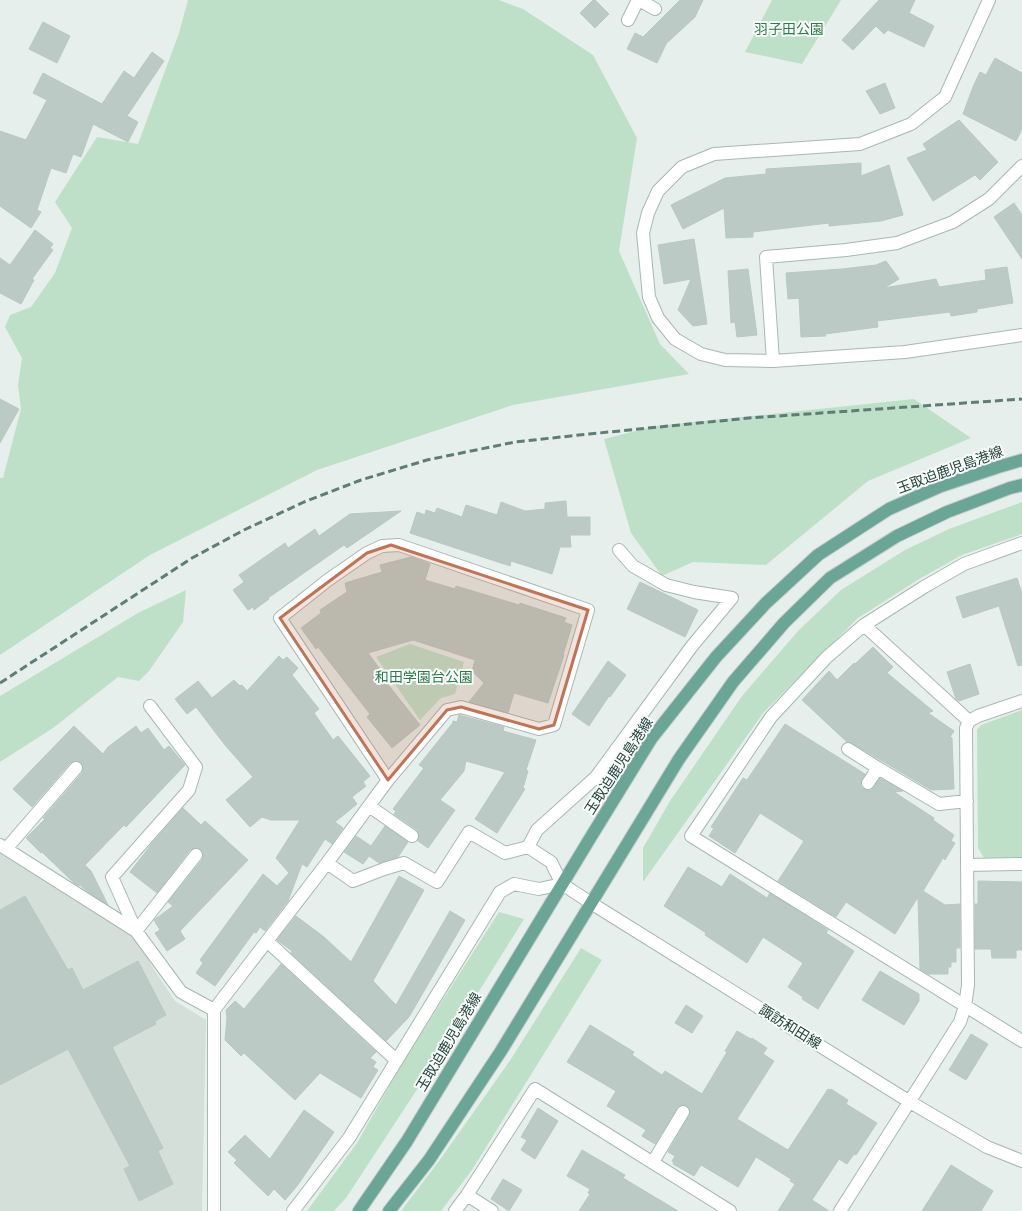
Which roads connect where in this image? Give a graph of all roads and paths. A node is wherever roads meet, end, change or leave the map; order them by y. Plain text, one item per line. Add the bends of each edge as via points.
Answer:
1 (639, 0) edge
2 (989, 0) edge
3 (655, 9) dead end
4 (628, 20) dead end
5 (1022, 166) edge
6 (1022, 335) edge
7 (773, 360) junction
8 (1022, 460) edge
9 (1022, 486) edge
10 (1022, 543) edge
11 (619, 550) dead end
12 (864, 625) junction
13 (1022, 701) edge
14 (150, 706) dead end
15 (969, 721) junction
16 (848, 749) dead end
17 (76, 768) dead end
18 (878, 768) junction
19 (388, 780) junction
20 (868, 783) dead end
21 (967, 802) junction
22 (369, 806) junction
23 (412, 836) dead end
24 (3, 847) edge
25 (528, 847) junction
26 (196, 855) dead end
27 (327, 863) junction
28 (1022, 864) edge
29 (967, 865) junction
30 (562, 884) junction
31 (591, 903) junction
32 (136, 931) junction
33 (267, 941) junction
34 (965, 1006) junction
35 (214, 1010) junction
36 (1022, 1041) edge
37 (396, 1060) junction
38 (910, 1102) junction
39 (683, 1112) dead end
40 (653, 1162) junction
41 (1022, 1162) edge
42 (466, 1195) junction
43 (214, 1211) edge
44 (293, 1211) edge
45 (358, 1211) edge
46 (389, 1211) edge
47 (455, 1211) edge
48 (492, 1211) edge
49 (730, 1211) edge
50 (840, 1211) edge

1 - 3 street
1 - 4 street
2 - 7 street via 945,96 911,124 860,144 714,154 682,167 658,191 648,213 643,233 649,296 658,318 675,339 701,354 725,360
5 - 7 street via 989,199 952,222 897,243 766,256
6 - 7 street via 905,352
8 - 30 main road, 玉取迫鹿児島港線 via 941,486 889,509 818,555 766,603 716,657 651,739
9 - 31 main road via 1010,488 947,512 898,536 830,578 784,623 733,682 679,759
10 - 12 street via 964,564
11 - 25 street via 633,566 666,585 732,598 692,646 596,778 537,830
12 - 15 street
12 - 34 street via 827,657 771,717 690,836
13 - 15 street
14 - 32 street via 196,767 189,790 112,877
15 - 21 street via 966,728
16 - 18 street
17 - 24 street
18 - 20 street
18 - 21 street via 940,804
19 - 19 street via 280,618 367,553 391,545 399,545 588,610 554,725 539,729 461,707 447,710
19 - 22 street
21 - 29 street
22 - 23 street
22 - 27 street
24 - 32 street
25 - 27 street via 505,853 469,832 437,882 404,864 353,881
25 - 30 street via 551,862
26 - 32 street
27 - 33 street
28 - 29 street
29 - 34 street via 968,985
30 - 31 street, 諏訪和田線
30 - 37 street via 539,888 514,884 500,892
30 - 45 main road, 玉取迫鹿児島港線 via 406,1141
31 - 38 street, 諏訪和田線
31 - 46 main road via 501,1051 429,1160
32 - 35 street via 181,992
33 - 35 street
33 - 37 street
34 - 36 street
34 - 38 street via 960,1022
35 - 43 street
37 - 44 street via 349,1138
38 - 41 street, 諏訪和田線 via 987,1146
38 - 50 street
39 - 40 street
40 - 42 street via 535,1089
40 - 49 street
42 - 47 street
42 - 48 street

